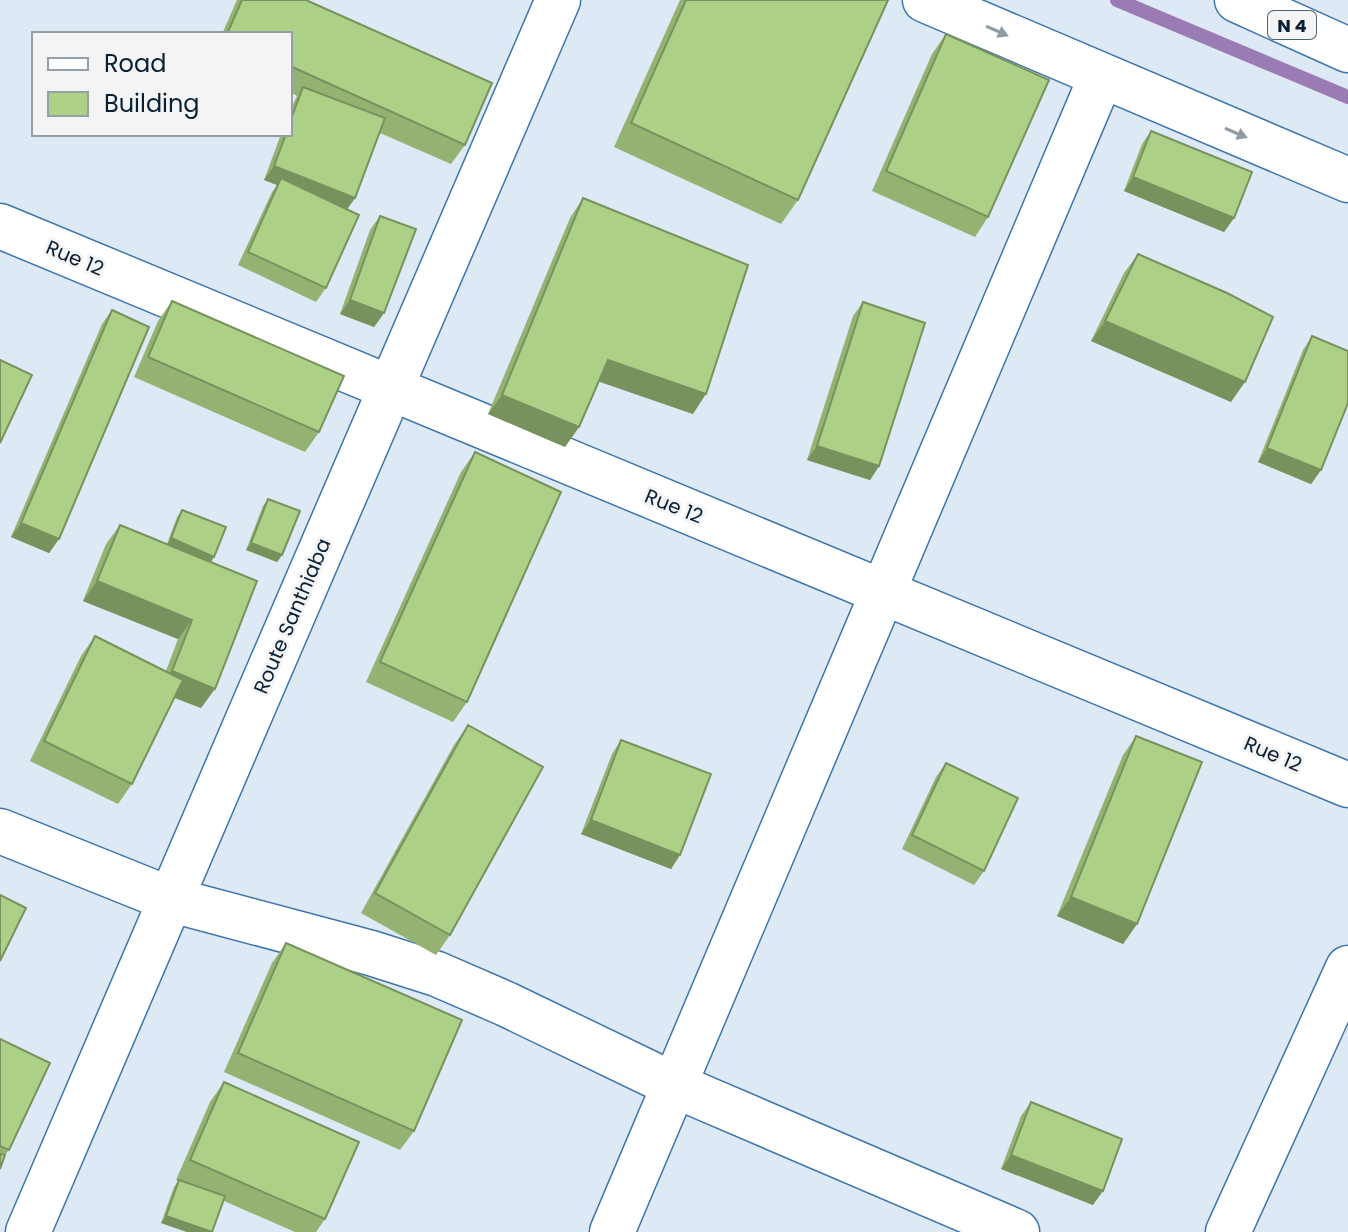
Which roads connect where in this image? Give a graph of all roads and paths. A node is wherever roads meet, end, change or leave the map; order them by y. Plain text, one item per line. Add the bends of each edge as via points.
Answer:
1 (558, 0) edge
2 (925, 0) edge
3 (1237, 0) edge
4 (1348, 50) edge
5 (1101, 77) junction
6 (1348, 180) edge
7 (0, 226) edge
8 (387, 389) junction
9 (882, 591) junction
10 (1348, 785) edge
11 (0, 831) edge
12 (172, 900) junction
13 (1348, 968) edge
14 (676, 1086) junction
15 (28, 1232) edge
16 (612, 1232) edge
17 (1017, 1232) edge
18 (1228, 1232) edge

1 - 8 main road, Route Santhiaba
2 -> 5 main road
3 - 4 main road, N 4
5 -> 6 main road
5 - 9 main road
7 - 8 main road, Rue 12
8 - 9 main road, Rue 12
8 - 12 main road, Route Santhiaba
9 - 10 main road, Rue 12
9 - 14 main road
11 - 12 main road
12 - 14 main road via 437,974
12 - 15 main road, Route Santhiaba
13 - 18 main road
14 - 16 main road
14 - 17 main road

